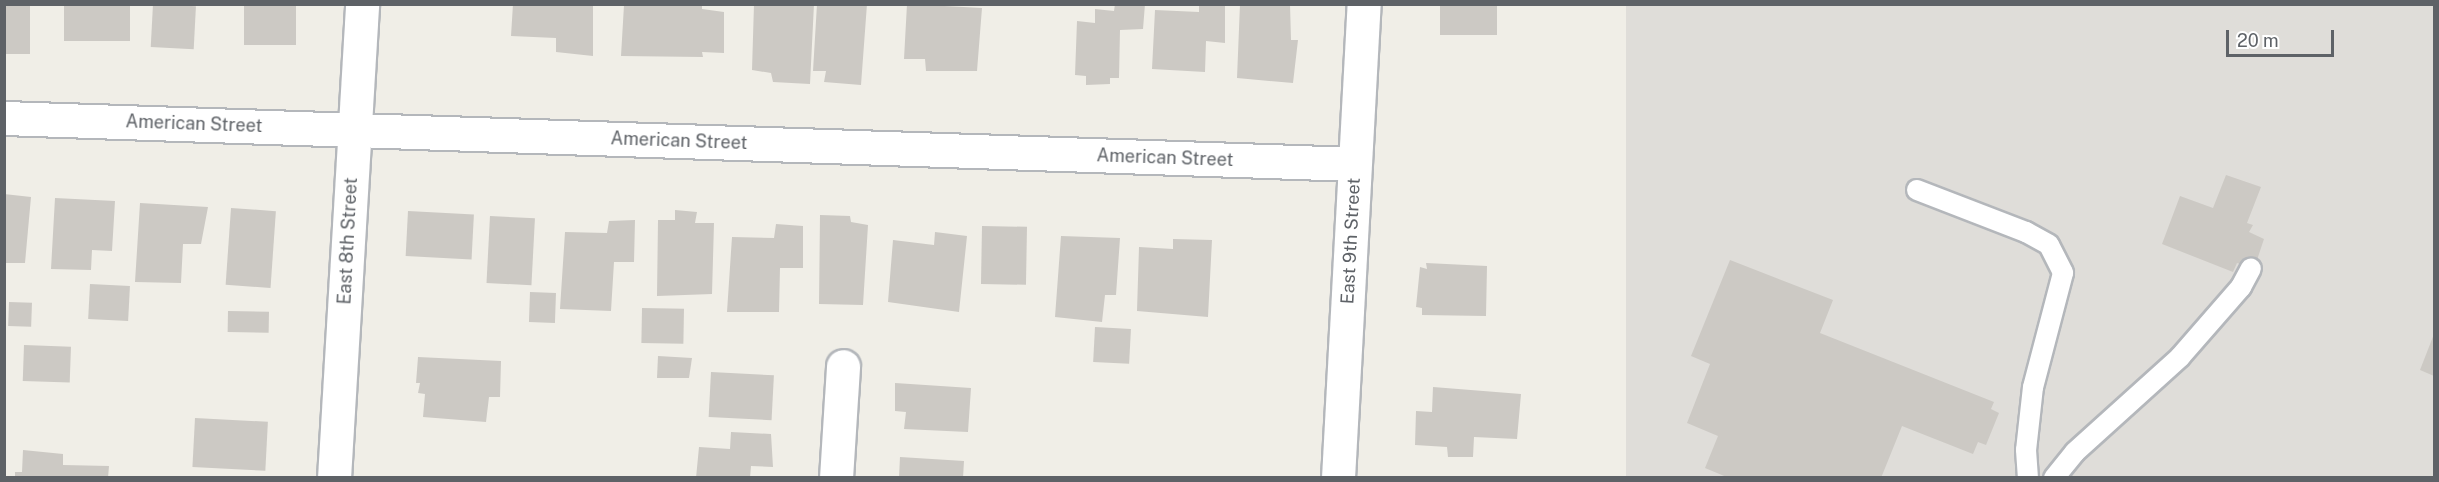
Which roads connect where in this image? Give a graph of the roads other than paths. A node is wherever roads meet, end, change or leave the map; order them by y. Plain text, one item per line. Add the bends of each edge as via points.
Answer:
1 (362, 4) edge
2 (1364, 4) edge
3 (4, 118) edge
4 (354, 130) junction
5 (1354, 164) junction
6 (1917, 190) dead end
7 (2251, 268) dead end
8 (843, 366) dead end
9 (333, 477) edge
10 (836, 477) edge
11 (1338, 477) edge
12 (2028, 477) edge
13 (2054, 477) edge

1 - 4 street, East 8th Street
2 - 5 street, East 9th Street
3 - 4 street, American Street
4 - 5 street, American Street
4 - 9 street, East 8th Street
5 - 11 street, East 9th Street
6 - 12 lane via 2026,232 2049,245 2063,273 2033,387 2026,450
7 - 13 lane via 2241,287 2180,357 2075,452
8 - 10 street

